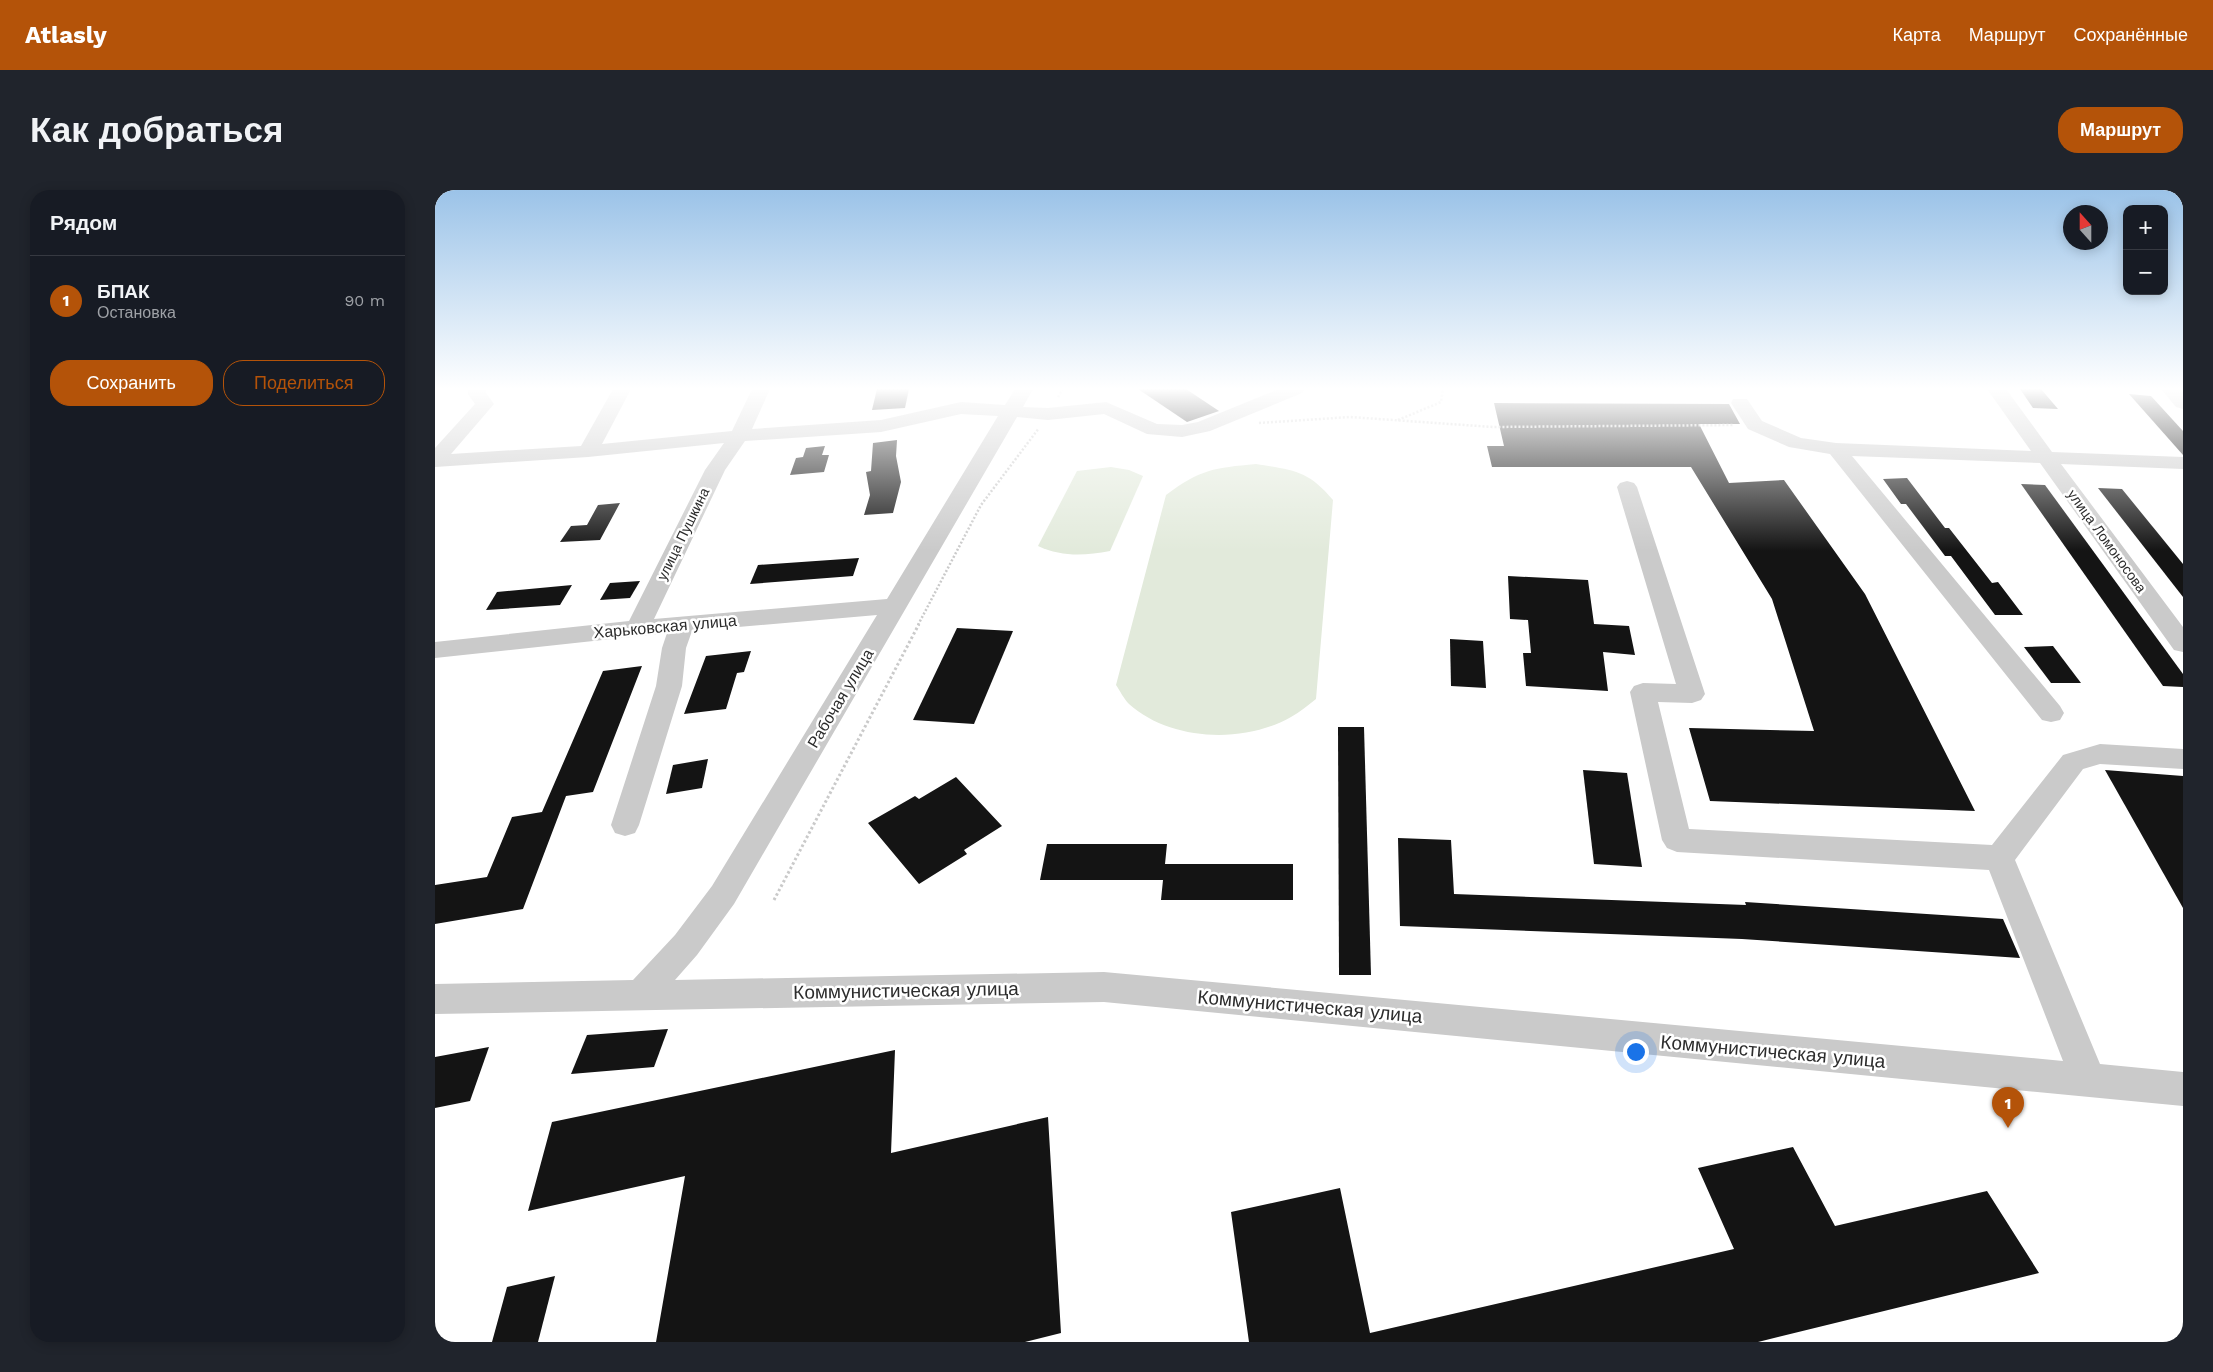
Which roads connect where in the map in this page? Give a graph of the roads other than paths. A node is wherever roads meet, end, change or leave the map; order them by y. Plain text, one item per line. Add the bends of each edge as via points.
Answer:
1 (450, 443) edge
2 (593, 443) edge
3 (671, 443) edge
4 (734, 443) edge
5 (992, 443) edge
6 (1800, 443) edge
7 (2036, 443) edge
8 (1837, 450) junction
9 (588, 451) junction
10 (2047, 458) junction
11 (435, 460) edge
12 (2183, 464) edge
13 (1627, 487) dead end
14 (895, 606) junction
15 (682, 624) junction
16 (637, 628) junction
17 (2183, 644) edge
18 (435, 650) edge
19 (2051, 712) dead end
20 (2183, 759) edge
21 (625, 825) dead end
22 (1999, 858) junction
23 (640, 996) junction
24 (435, 999) edge
25 (2089, 1081) junction
26 (2183, 1089) edge

1 - 11 street
2 - 9 street
3 - 9 street
4 - 16 street, улица Пушкина via 715,470
5 - 14 street, Рабочая улица
6 - 8 street
7 - 10 street, улица Ломоносова
8 - 10 street
8 - 19 street
9 - 11 street
10 - 12 street
10 - 17 street, улица Ломоносова
13 - 22 street via 1692,694 1643,692 1677,840
14 - 15 street, Харьковская улица
14 - 23 street, Рабочая улица via 723,895 686,944
15 - 16 street, Харьковская улица
15 - 21 street via 674,648 669,686
16 - 18 street, Харьковская улица
20 - 22 street via 2100,754 2073,762
22 - 25 street
23 - 24 street, Коммунистическая улица
23 - 25 street, Коммунистическая улица via 1104,987
25 - 26 street, Коммунистическая улица

